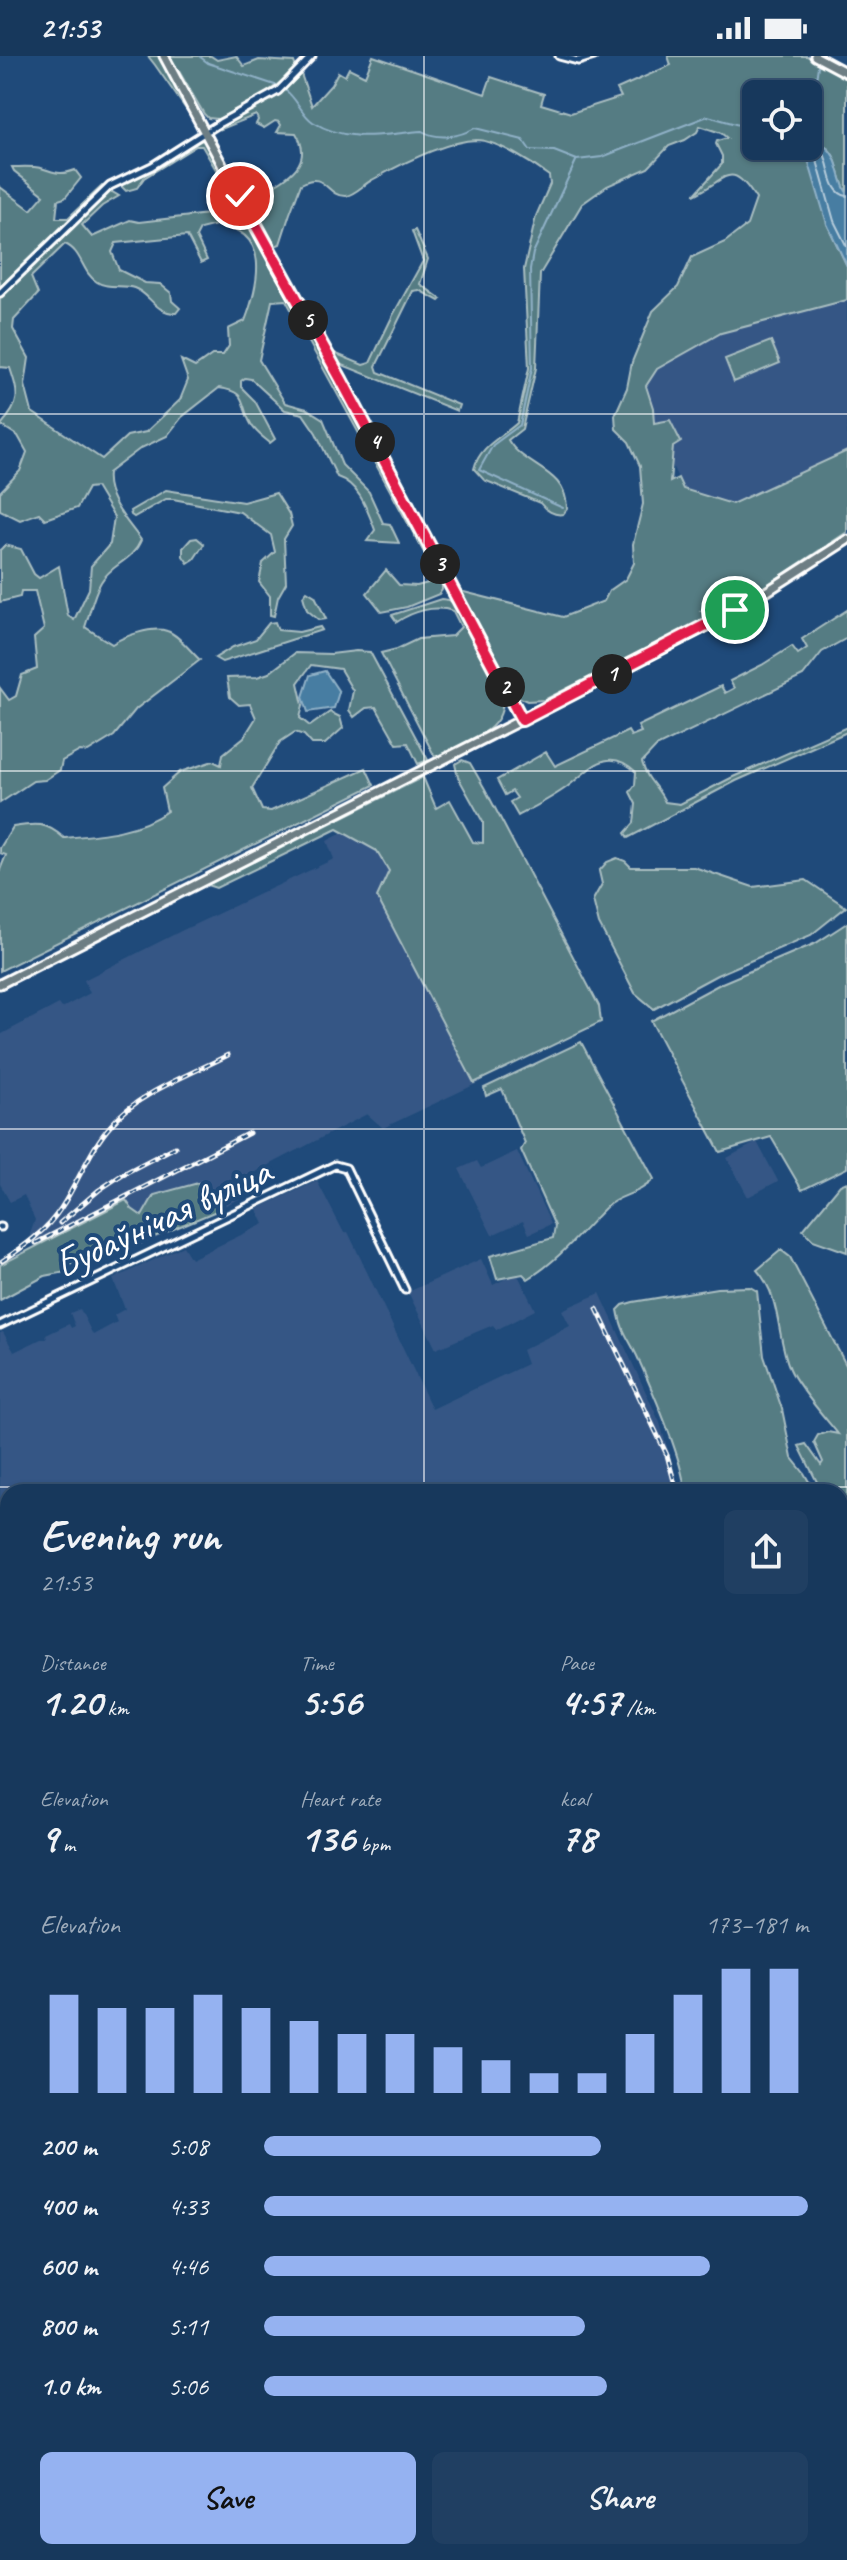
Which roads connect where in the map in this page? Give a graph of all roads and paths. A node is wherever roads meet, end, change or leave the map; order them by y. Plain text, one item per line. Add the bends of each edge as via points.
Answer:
1 (164, 56) edge
2 (312, 56) edge
3 (559, 56) edge
4 (594, 56) edge
5 (815, 56) edge
6 (847, 73) edge
7 (207, 131) junction
8 (0, 293) edge
9 (847, 540) edge
10 (522, 720) junction
11 (0, 984) edge
12 (405, 1290) dead end
13 (0, 1325) edge

1 - 7 main road
2 - 7 street via 278,91
3 - 4 street via 578,61
5 - 6 main road
7 - 8 street via 110,186
7 - 10 main road
9 - 10 main road via 735,610
10 - 11 main road
12 - 13 street, Будаўнічая вуліца via 347,1171 335,1165

